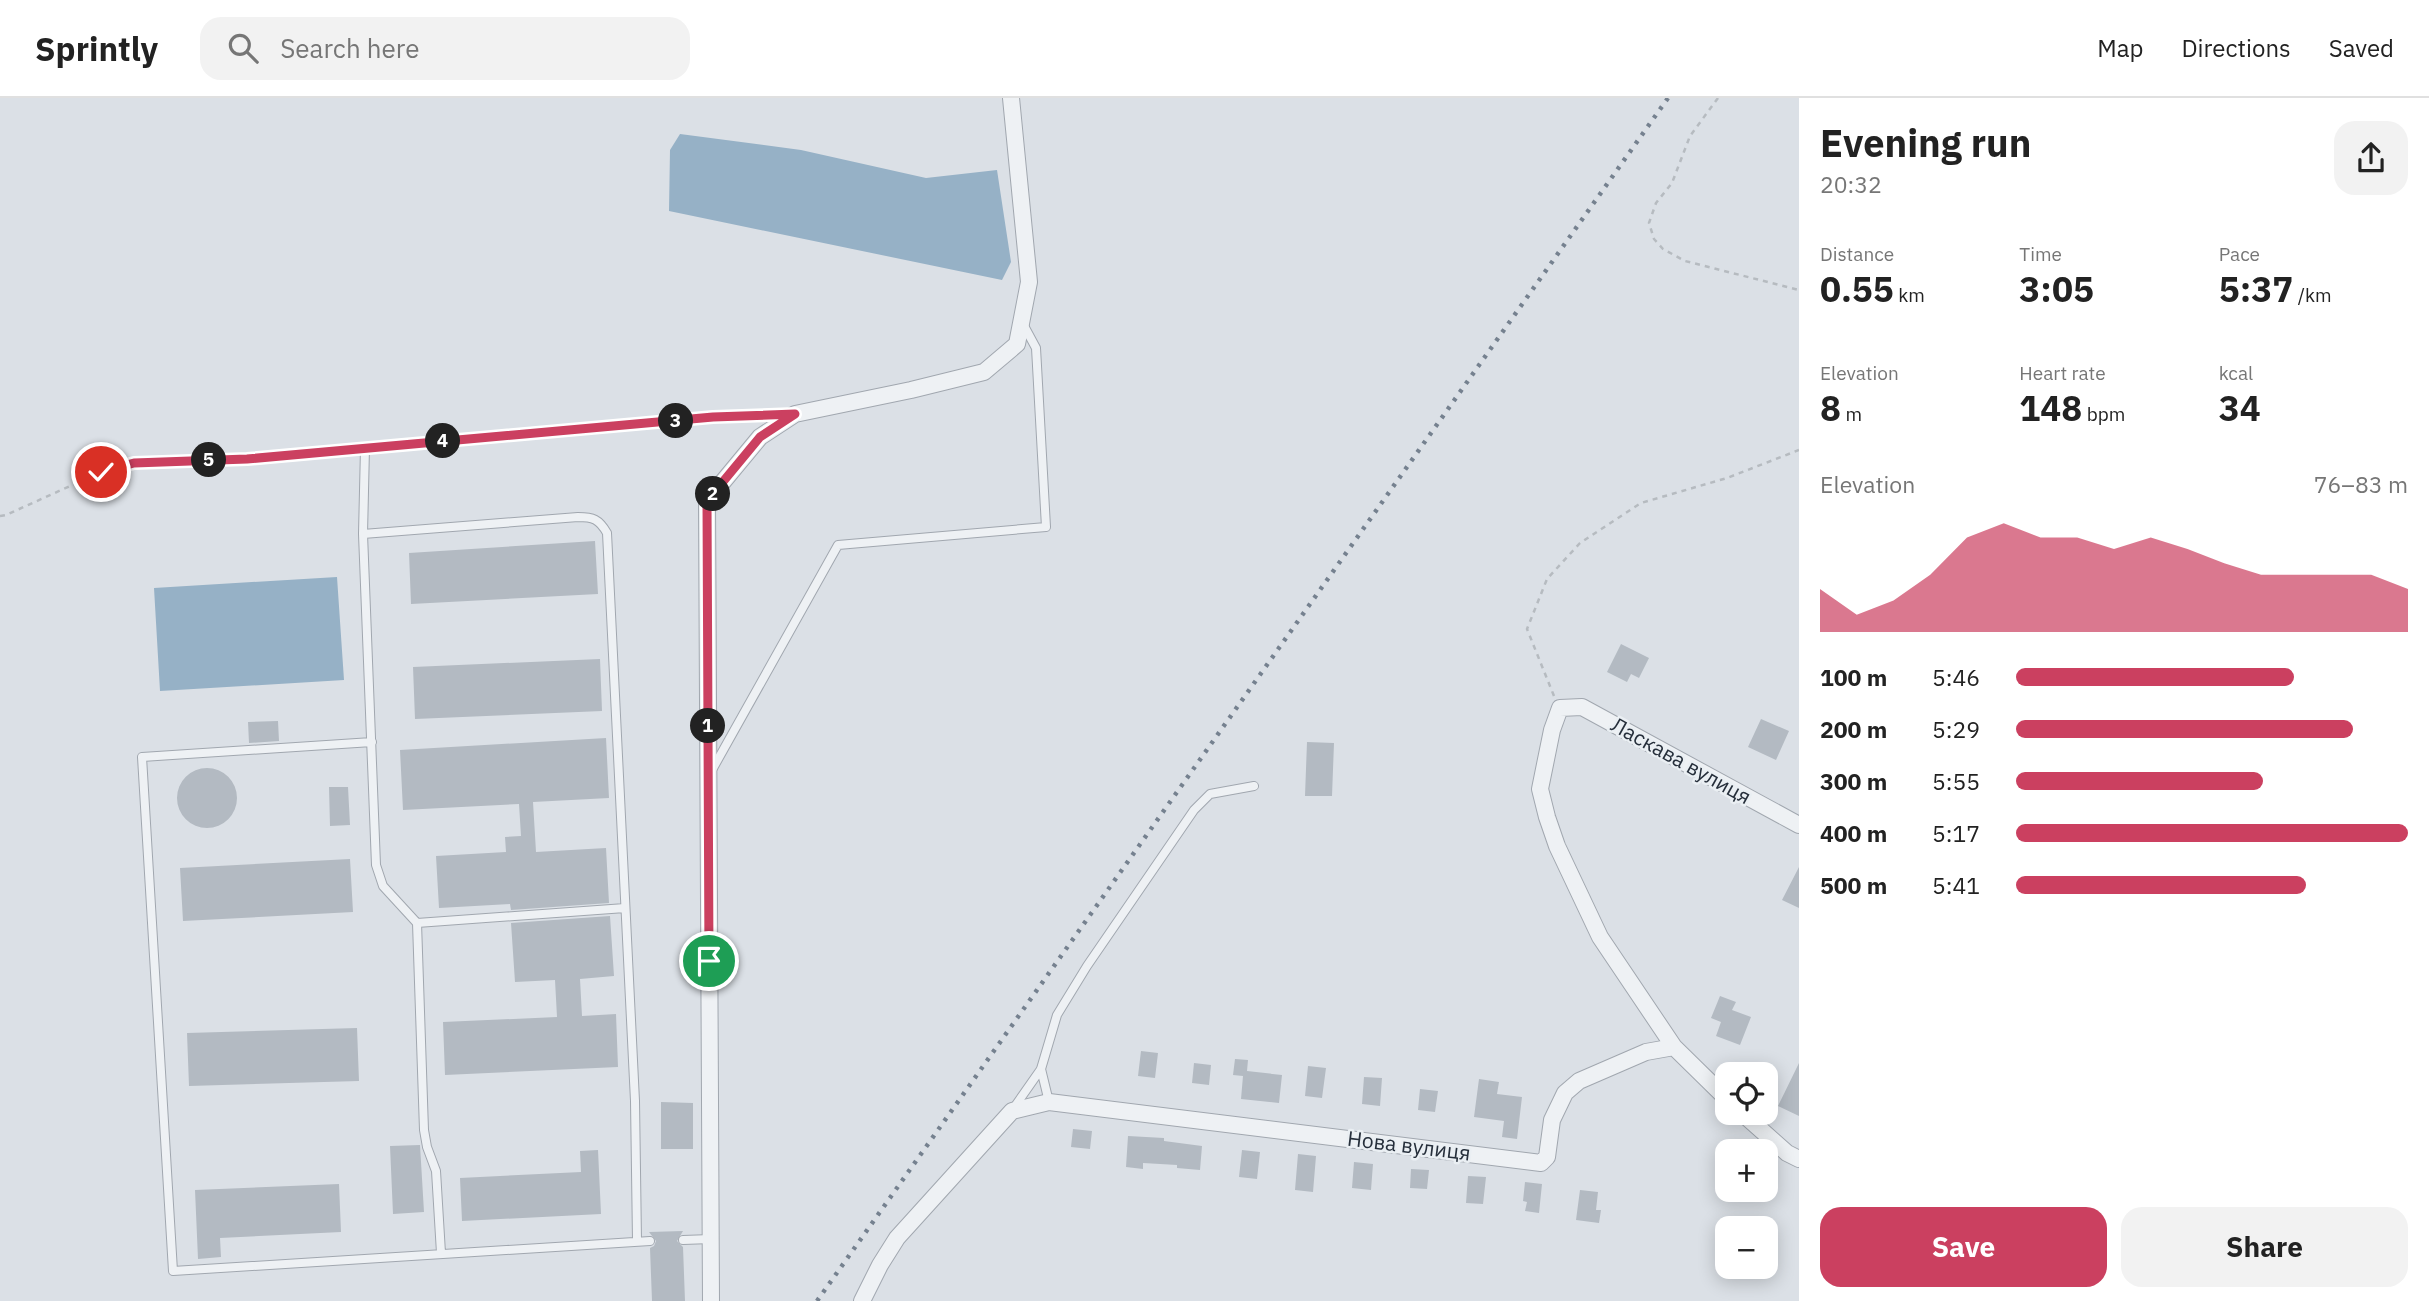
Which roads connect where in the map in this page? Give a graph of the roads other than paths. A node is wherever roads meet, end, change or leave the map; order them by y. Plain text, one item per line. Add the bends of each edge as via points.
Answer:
1 (1011, 98) edge
2 (1022, 322) junction
3 (365, 448) road end
4 (363, 534) junction
5 (372, 741) junction
6 (709, 775) junction
7 (1254, 786) dead end
8 (1799, 825) edge
9 (625, 908) junction
10 (417, 923) junction
11 (1674, 1048) junction
12 (1041, 1069) junction
13 (1715, 1087) edge
14 (1049, 1102) junction
15 (1012, 1111) junction
16 (1756, 1125) edge
17 (1799, 1159) edge
18 (711, 1239) junction
19 (683, 1240) dead end
20 (637, 1241) junction
21 (650, 1241) dead end
22 (442, 1253) junction
23 (711, 1301) edge
24 (862, 1301) edge

1 - 2 street via 1029,282
2 - 6 street via 1017,344 984,372 795,414 760,437 707,501
2 - 6 lane via 1036,348 1046,527 838,545
3 - 4 lane
4 - 5 lane
4 - 9 lane via 578,517 601,522 607,533
5 - 10 lane via 376,865 383,886
5 - 22 lane via 142,757 173,1271
6 - 18 street
7 - 12 lane via 1210,794 1194,810 1063,1006
8 - 11 street, Ласкава вулиця via 1582,707 1560,708 1540,789 1547,817 1600,937
9 - 10 lane
9 - 20 lane
10 - 22 lane via 425,1130 436,1171
11 - 13 street
11 - 14 street, Нова вулиця via 1646,1052 1579,1081 1565,1093 1552,1120 1547,1157 1541,1163
12 - 14 lane
12 - 15 lane
14 - 15 street, Нова вулиця
15 - 24 street via 897,1238
16 - 17 street
18 - 19 lane
18 - 23 street
20 - 21 lane
20 - 22 lane

